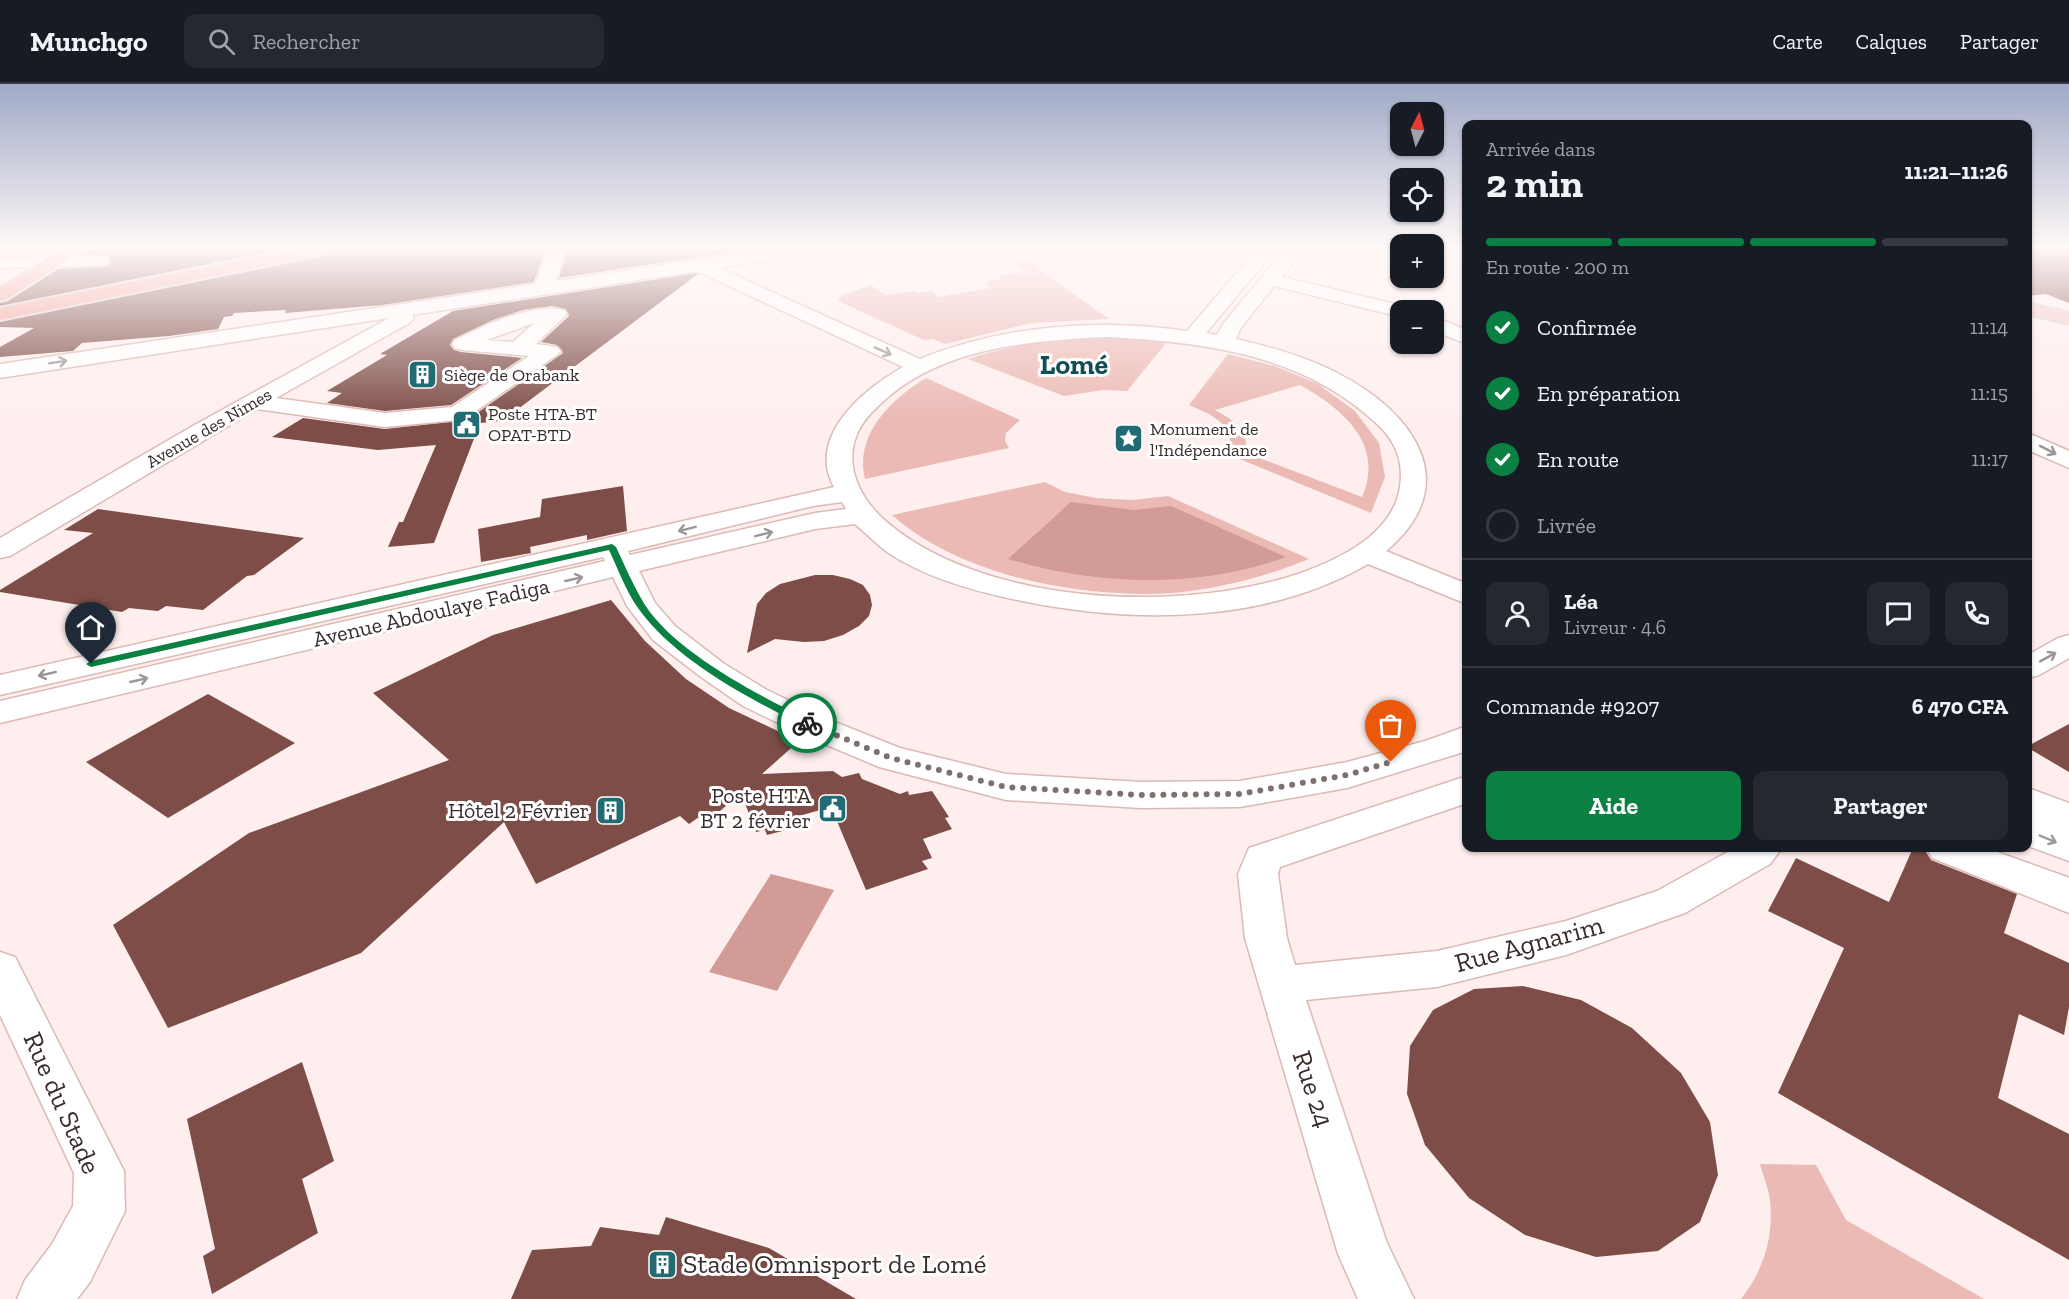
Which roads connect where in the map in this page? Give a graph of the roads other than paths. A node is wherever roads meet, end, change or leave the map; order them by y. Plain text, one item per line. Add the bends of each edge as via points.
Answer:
1 (41, 306) edge
2 (436, 306) edge
3 (530, 306) edge
4 (783, 306) edge
5 (818, 306) edge
6 (1217, 306) edge
7 (1250, 306) edge
8 (421, 308) junction
9 (2032, 310) edge
10 (0, 314) edge
11 (531, 317) junction
12 (2069, 318) edge
13 (1444, 327) edge
14 (1462, 336) edge
15 (1193, 337) junction
16 (1224, 342) junction
17 (517, 349) junction
18 (933, 362) junction
19 (0, 371) edge
20 (253, 402) junction
21 (2032, 442) edge
22 (2069, 461) edge
23 (854, 504) junction
24 (1373, 548) junction
25 (0, 550) edge
26 (616, 558) junction
27 (1462, 579) edge
28 (1462, 592) edge
29 (2069, 645) edge
30 (2032, 666) edge
31 (0, 684) edge
32 (0, 712) edge
33 (1462, 740) edge
34 (1462, 791) edge
35 (2032, 803) edge
36 (2069, 818) edge
37 (2032, 832) edge
38 (2069, 847) edge
39 (1758, 852) edge
40 (1957, 852) edge
41 (2069, 897) edge
42 (0, 970) edge
43 (1279, 985) junction
44 (44, 1299) edge
45 (1387, 1299) edge

1 - 10 highway
2 - 8 street
3 - 11 street
4 -> 18 street
5 - 18 street
6 - 15 street
7 - 16 street via 1230,328
19 -> 8 street
8 - 20 street, Avenue des Nimes
9 - 12 main road
11 - 17 street via 556,314
11 - 17 street via 491,329 462,344
13 - 14 street
15 - 16 street
15 - 18 street via 1139,332 1063,333 1011,340
16 - 24 street via 1269,353 1347,386 1377,408 1400,432 1413,459 1415,488 1404,516
17 - 20 street via 550,351 458,413 385,420
18 - 23 street via 875,395 846,430 840,450 840,471
20 - 25 street, Avenue des Nimes
21 -> 22 street
23 - 24 street via 894,543 939,568 996,588 1061,601 1132,607 1202,604 1267,594 1323,576
23 - 26 street, Avenue Abdoulaye Fadiga via 815,521
24 - 27 street
24 - 28 street
26 -> 31 street, Avenue Abdoulaye Fadiga
32 -> 26 street, Avenue Abdoulaye Fadiga
26 - 33 street via 642,606 664,633 755,698 891,758 1006,787 1141,795 1240,794 1347,775
30 -> 29 street
34 - 43 street, Rue 24 via 1263,858 1258,874 1266,938
35 - 36 street
37 -> 38 street
39 - 43 street, Rue Agnarim via 1671,902 1566,938 1437,969
40 - 41 street
42 - 44 street, Rue du Stade via 99,1171 99,1210 71,1263
43 - 45 street, Rue 24 via 1364,1254

